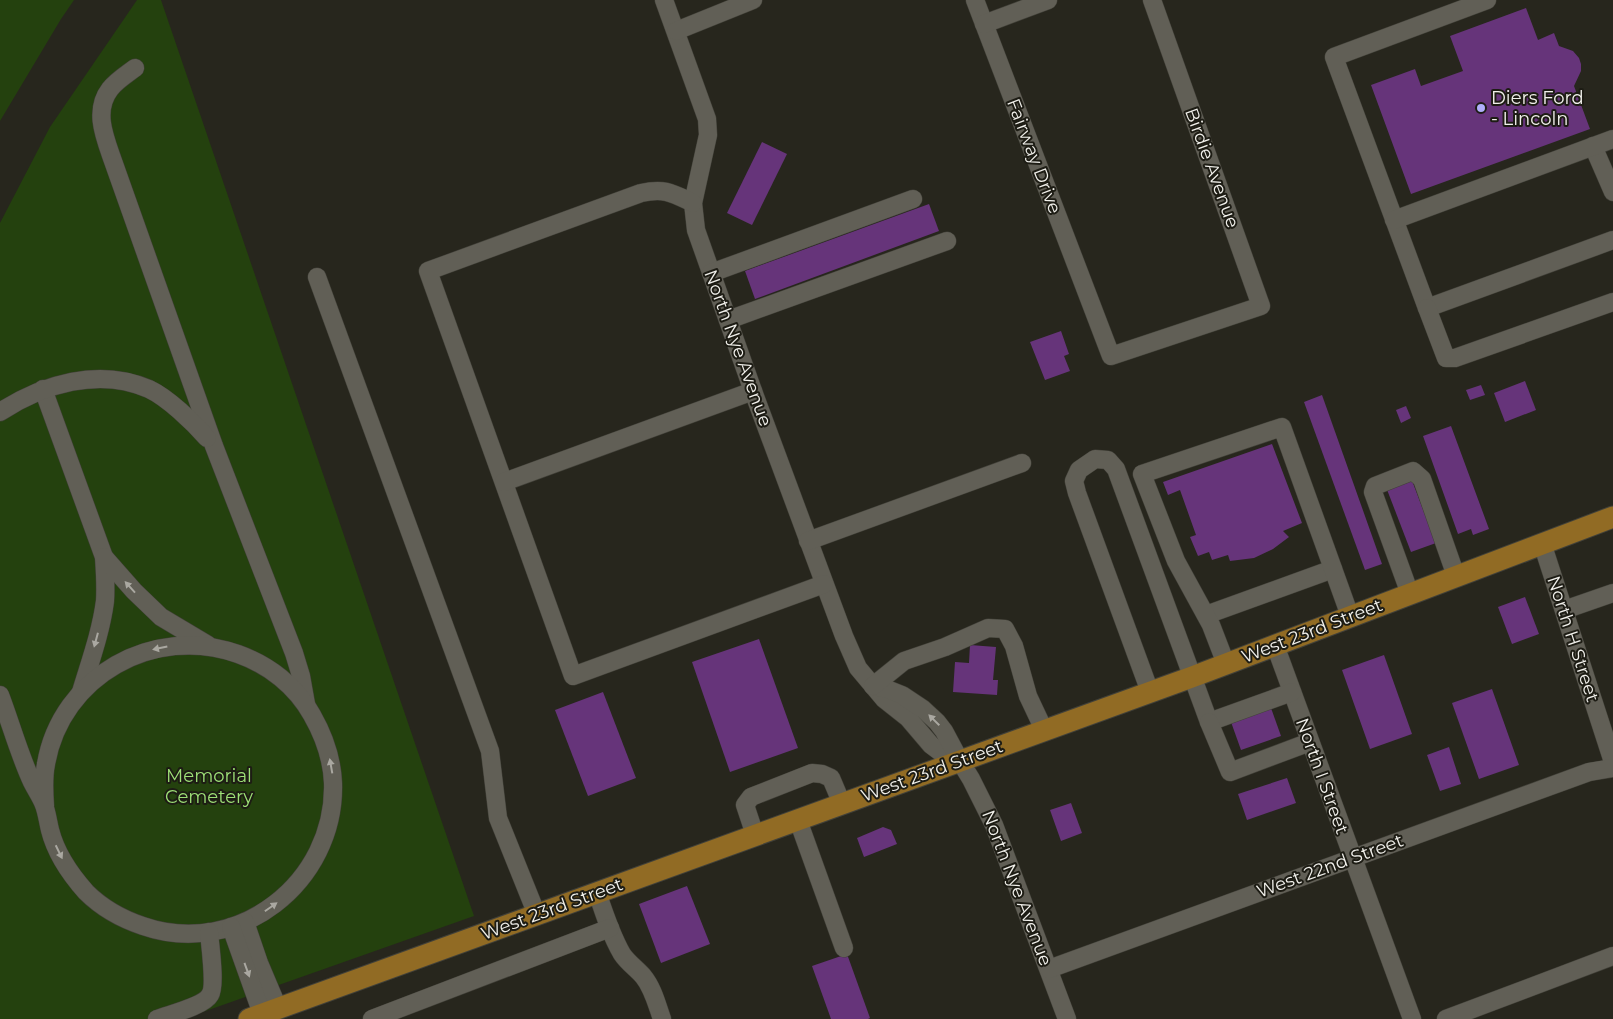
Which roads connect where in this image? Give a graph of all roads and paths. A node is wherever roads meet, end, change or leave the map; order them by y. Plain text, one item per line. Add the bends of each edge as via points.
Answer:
1 (664, 0) edge
2 (753, 0) edge
3 (975, 0) edge
4 (1048, 0) edge
5 (1152, 0) edge
6 (1487, 0) edge
7 (984, 24) junction
8 (676, 30) junction
9 (135, 68) dead end
10 (1613, 138) edge
11 (1593, 146) junction
12 (1613, 192) edge
13 (913, 199) dead end
14 (693, 202) junction
15 (1394, 220) junction
16 (1613, 240) edge
17 (947, 241) dead end
18 (711, 273) junction
19 (317, 277) dead end
20 (1613, 302) edge
21 (1427, 308) junction
22 (1230, 316) joint
23 (728, 320) junction
24 (42, 389) junction
25 (753, 391) junction
26 (0, 412) edge
27 (214, 446) junction
28 (1022, 462) dead end
29 (504, 482) junction
30 (1613, 517) edge
31 (808, 541) junction
32 (1542, 544) junction
33 (104, 557) junction
34 (1333, 569) junction
35 (1456, 576) junction
36 (824, 584) junction
37 (1613, 593) edge
38 (1410, 594) junction
39 (1564, 610) junction
40 (1206, 615) junction
41 (1350, 616) junction
42 (1275, 645) junction
43 (211, 646) junction
44 (1226, 664) junction
45 (1192, 677) junction
46 (873, 686) junction
47 (1150, 692) junction
48 (1292, 692) junction
49 (81, 693) junction
50 (0, 695) edge
51 (306, 704) junction
52 (1209, 722) junction
53 (1044, 730) junction
54 (1310, 742) junction
55 (960, 761) junction
56 (1613, 762) edge
57 (1613, 768) edge
58 (842, 804) junction
59 (44, 806) junction
60 (798, 820) junction
61 (755, 835) junction
62 (1352, 859) junction
63 (597, 892) junction
64 (537, 915) junction
65 (238, 924) junction
66 (610, 928) junction
67 (209, 932) junction
68 (844, 948) dead end
69 (1613, 956) edge
70 (1049, 969) junction
71 (273, 1013) edge
72 (157, 1019) edge
73 (372, 1019) edge
74 (662, 1019) edge
75 (1066, 1019) edge
76 (1412, 1019) edge
77 (1446, 1019) edge

1 - 8 street, North Nye Avenue
2 - 8 street
3 - 7 street, Fairway Drive
4 - 7 street
5 - 22 street, Birdie Avenue via 1261,306
6 - 15 street via 1334,56
7 - 22 street, Fairway Drive via 1111,356
8 - 14 street, North Nye Avenue via 707,119 708,134
9 - 27 street via 110,88 101,108 103,129
10 - 11 street
11 - 12 street
11 - 15 street
13 - 18 street
14 - 18 street, North Nye Avenue via 694,225
14 - 29 street via 665,190 641,193 428,271
15 - 21 street
16 - 21 street
17 - 23 street
18 - 23 street, North Nye Avenue
19 - 64 street via 490,751 498,818
20 - 21 street via 1455,358 1446,358
23 - 25 street, North Nye Avenue
24 - 26 street
24 - 27 street via 95,378 123,381 149,389 194,422
24 - 33 street
25 - 29 street
25 - 31 street, North Nye Avenue
27 - 51 street via 294,654
28 - 31 street
29 - 36 street via 573,676
30 - 32 main road, West 23rd Street
31 - 36 street, North Nye Avenue
32 - 35 main road, West 23rd Street
32 - 39 street, North H Street
43 -> 33 street via 161,617
33 -> 49 street via 104,601
34 - 40 street
34 - 40 street via 1282,427 1142,474 1176,561
34 - 41 street
35 - 38 main road, West 23rd Street
35 - 38 street via 1422,479 1413,471 1375,486 1373,492
36 - 46 street, North Nye Avenue via 854,661
37 - 39 street
38 - 41 main road, West 23rd Street
39 - 56 street, North H Street
40 - 44 street
41 - 42 main road, West 23rd Street
42 - 44 main road, West 23rd Street
42 - 48 street, North I Street
43 -> 49 street via 175,645 140,653 108,669
43 - 51 street via 246,656 264,666
44 - 45 main road, West 23rd Street
45 - 47 main road, West 23rd Street
45 - 47 street via 1116,469 1108,460 1095,459 1079,470 1074,481
45 - 52 street
46 - 53 street via 904,661 988,628 1005,629 1014,646 1028,696
46 - 55 street, North Nye Avenue via 902,695 923,709 944,730
47 - 53 main road, West 23rd Street
48 - 52 street
48 - 54 street, North I Street
49 - 59 street via 67,710 50,747
50 - 59 street
65 -> 51 street via 275,905 289,893 317,855 328,827 333,774 321,730
52 - 54 street via 1230,772
53 - 55 main road, West 23rd Street
54 - 62 street, North I Street
55 - 58 main road, West 23rd Street
55 - 70 street, North Nye Avenue via 994,825
57 - 62 street, West 22nd Street via 1589,772
58 - 60 main road, West 23rd Street
58 - 61 street via 831,778 812,773 751,797 745,805
59 -> 67 street via 58,853 72,875 98,902 128,921 153,929 176,933
60 - 61 main road, West 23rd Street
60 - 68 street
61 - 63 main road, West 23rd Street
62 - 70 street, West 22nd Street
62 - 76 street, North I Street
63 - 64 main road, West 23rd Street
63 - 66 street
64 - 71 main road, West 23rd Street
65 - 67 street
65 - 71 street via 259,963
66 - 73 street
66 - 74 street via 629,964 643,976 650,988
67 - 72 street via 211,995 198,1004
69 - 77 street
70 - 75 street, North Nye Avenue

